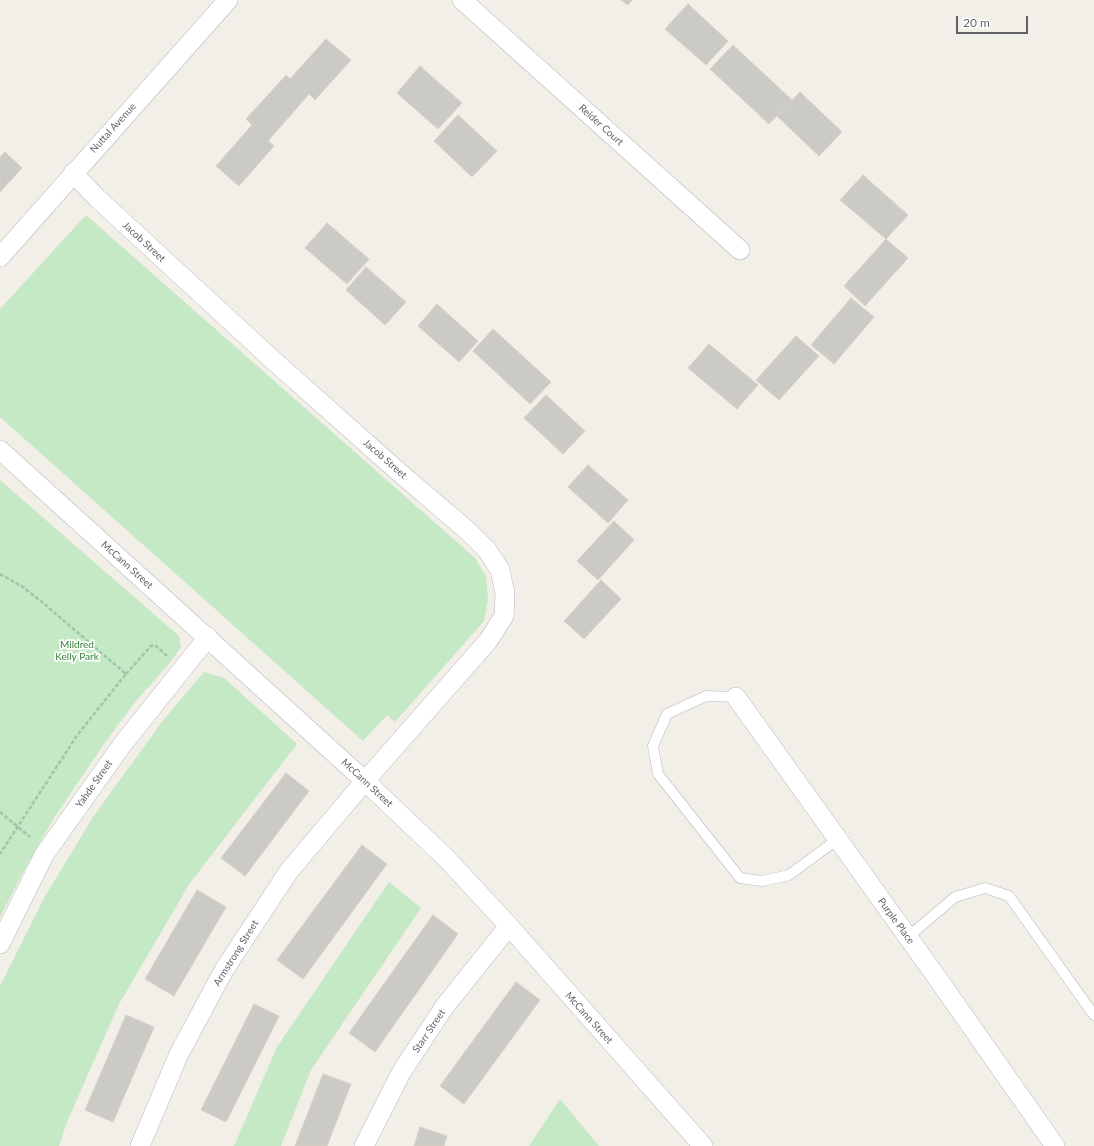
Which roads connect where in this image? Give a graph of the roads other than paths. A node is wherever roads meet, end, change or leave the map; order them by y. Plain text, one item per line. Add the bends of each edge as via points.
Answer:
1 (228, 0) edge
2 (462, 0) edge
3 (73, 173) junction
4 (740, 250) dead end
5 (0, 257) edge
6 (0, 450) edge
7 (208, 637) junction
8 (736, 697) joint
9 (365, 781) junction
10 (838, 839) junction
11 (509, 926) junction
12 (908, 937) junction
13 (0, 944) edge
14 (1094, 1015) edge
15 (140, 1146) edge
16 (364, 1146) edge
17 (703, 1146) edge
18 (1055, 1146) edge

1 - 3 street, Nuttal Avenue
2 - 4 street, Reider Court
3 - 5 street, Nuttal Avenue
3 - 9 street, Jacob Street via 275,362 469,532 487,550 500,570 505,594 504,616 488,641
6 - 7 street, McCann Street
7 - 9 street, McCann Street
7 - 13 street, Yahde Street via 122,745 47,851
8 - 10 street, Purple Place
8 - 10 lane via 706,696 667,714 653,746 658,774 740,878 762,881 789,875
9 - 11 street, McCann Street via 447,859
9 - 15 street, Armstrong Street via 289,871 224,970 179,1054
10 - 12 street, Purple Place
11 - 16 street, Starr Street via 445,1006 402,1071
11 - 17 street, McCann Street
12 - 14 lane via 955,897 985,888 1008,896
12 - 18 street, Purple Place

